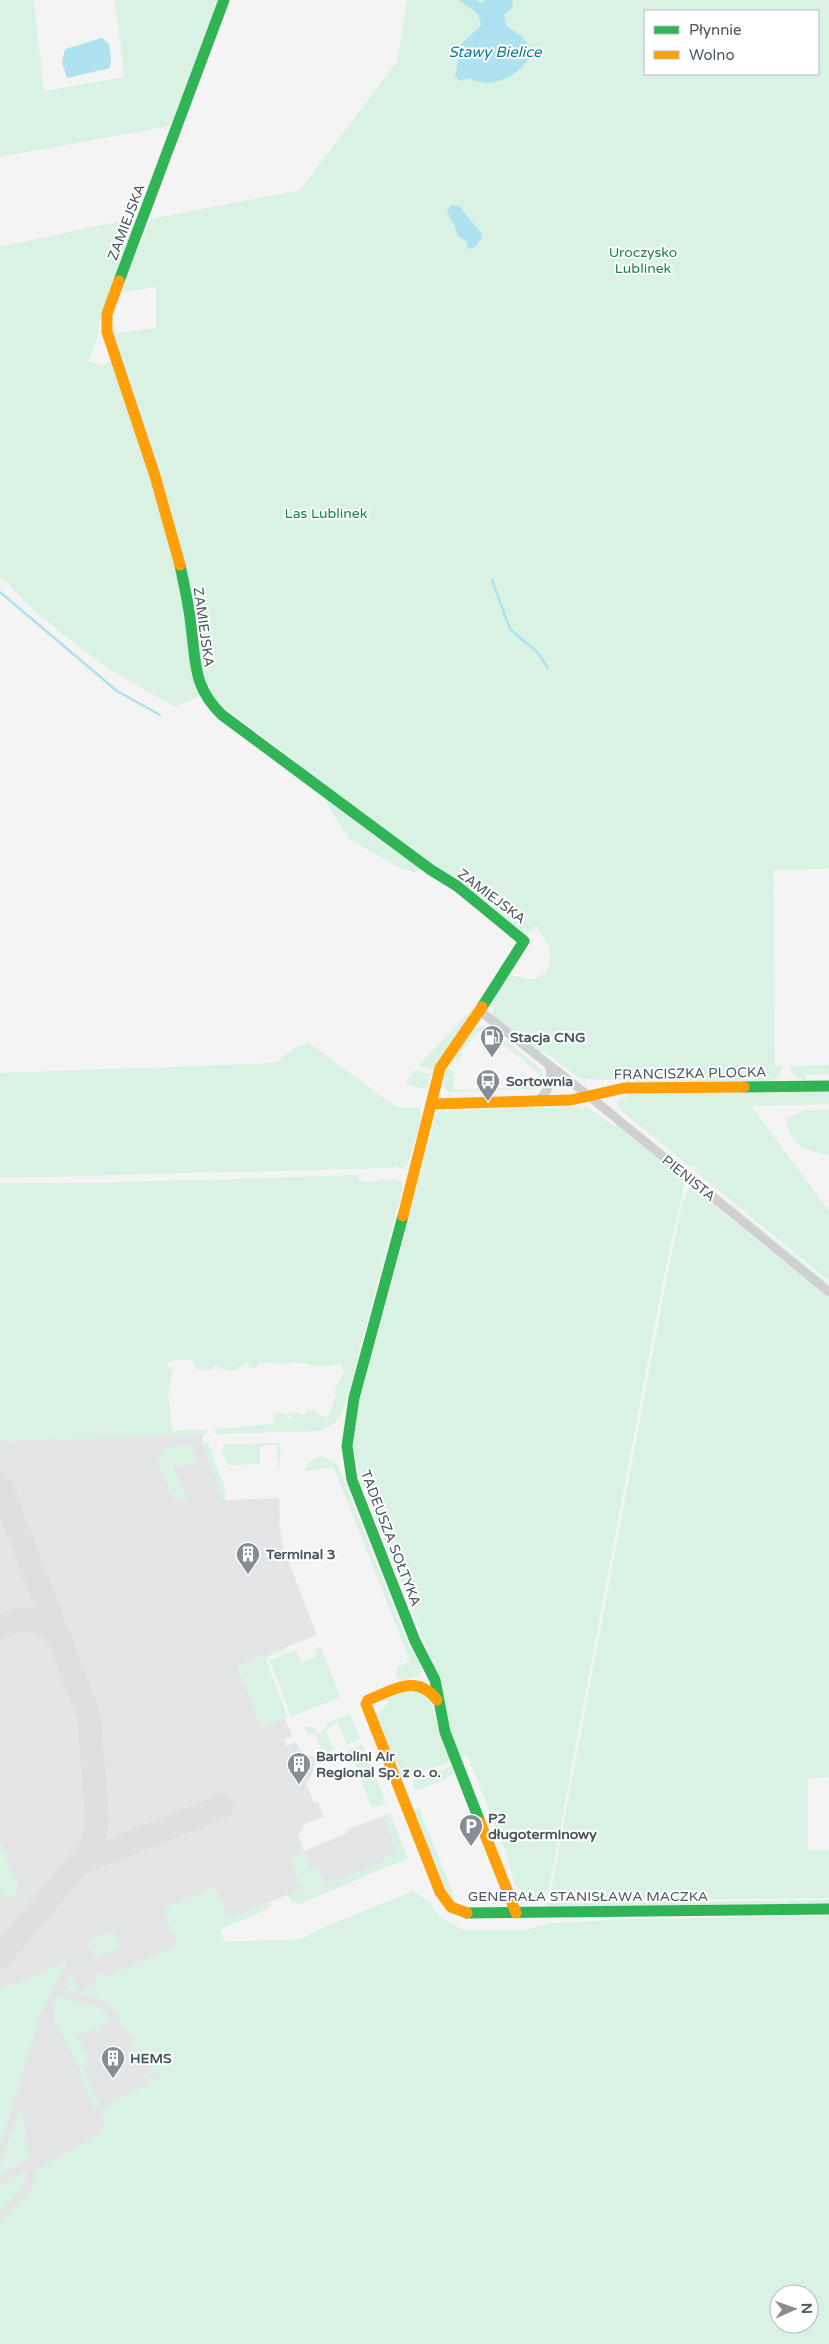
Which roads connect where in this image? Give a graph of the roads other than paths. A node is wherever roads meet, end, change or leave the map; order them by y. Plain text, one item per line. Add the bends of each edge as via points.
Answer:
1 (224, 0) edge
2 (480, 1012) junction
3 (549, 1065) junction
4 (829, 1086) edge
5 (589, 1096) junction
6 (537, 1101) junction
7 (433, 1104) junction
8 (829, 1292) edge
9 (423, 1658) junction
10 (416, 1684) junction
11 (437, 1700) junction
12 (829, 1909) edge
13 (516, 1912) junction

1 - 2 street, ZAMIEJSKA via 107,314 107,332 175,547 192,624 199,688 205,699 222,715 522,937 524,944
2 - 3 street, PIENISTA
2 - 7 street, ZAMIEJSKA via 440,1068
3 - 5 street, PIENISTA
3 - 6 street via 550,1082
4 - 5 street, FRANCISZKA PLOCKA via 624,1088
5 - 6 street, FRANCISZKA PLOCKA
5 - 8 street, PIENISTA
6 - 7 street, FRANCISZKA PLOCKA
7 - 9 street, TADEUSZA SOŁTYKA via 354,1398 347,1446 352,1480
9 - 10 street via 424,1671
9 - 11 street, TADEUSZA SOŁTYKA via 434,1680
10 - 11 street via 428,1688
10 - 13 street, GENERAŁA STANISŁAWA MACZKA via 366,1702 444,1900 453,1909 464,1913
11 - 13 street, TADEUSZA SOŁTYKA via 445,1732
12 - 13 street, GENERAŁA STANISŁAWA MACZKA

